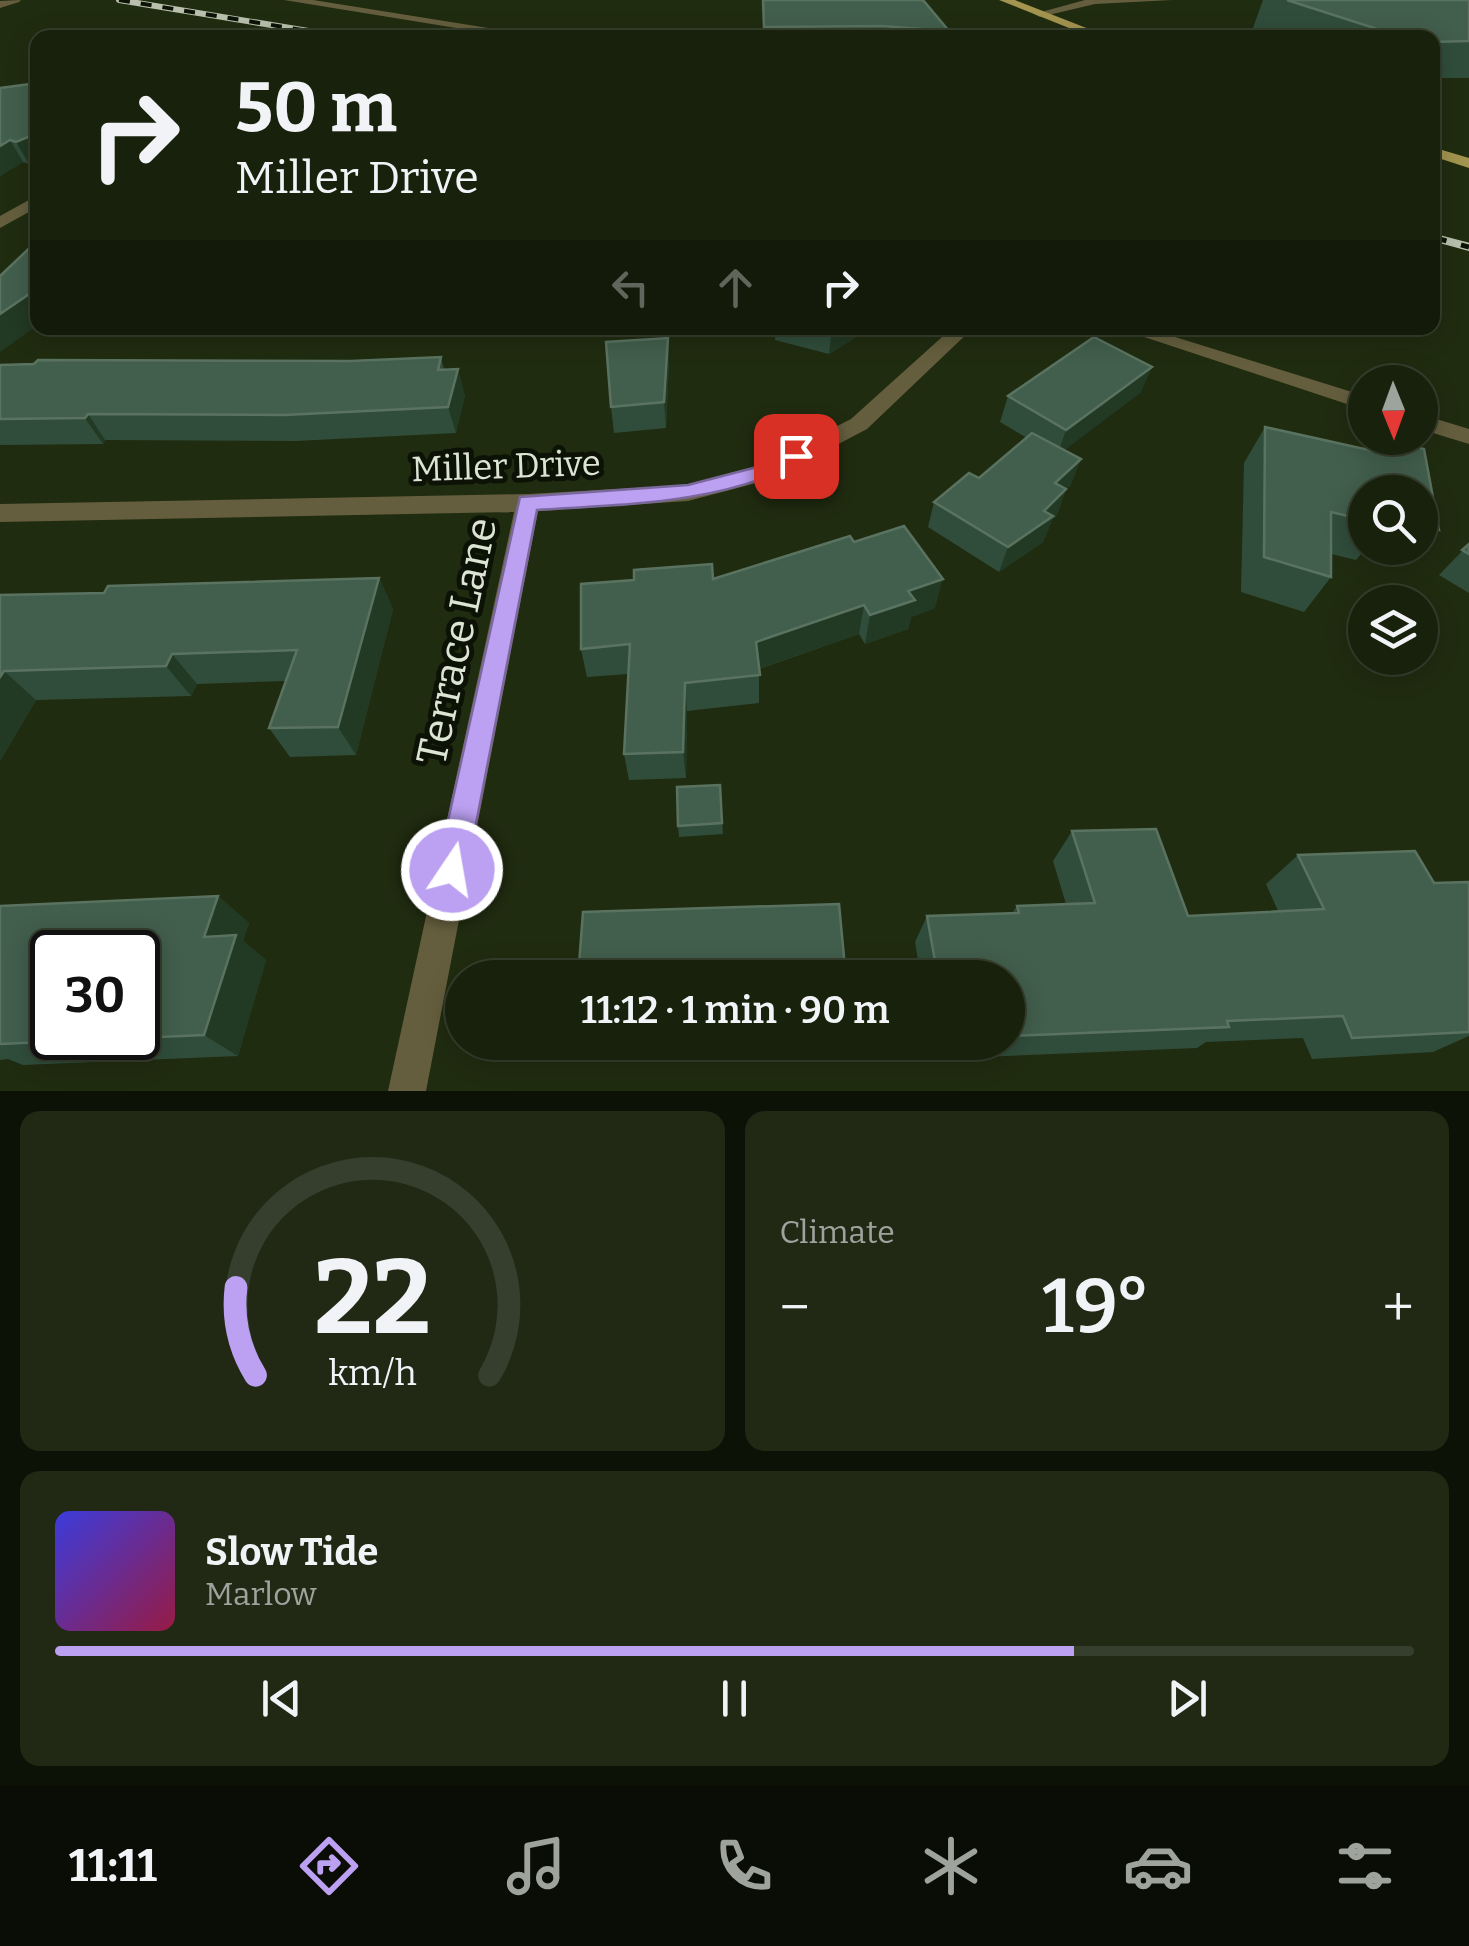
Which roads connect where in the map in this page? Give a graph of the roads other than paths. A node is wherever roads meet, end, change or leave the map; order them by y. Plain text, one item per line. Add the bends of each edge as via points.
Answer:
1 (14, 0) edge
2 (290, 0) edge
3 (1006, 0) edge
4 (1166, 0) edge
5 (0, 3) edge
6 (1040, 14) junction
7 (491, 30) edge
8 (1084, 30) edge
9 (1440, 154) edge
10 (1469, 163) edge
11 (30, 205) edge
12 (0, 223) edge
13 (955, 335) edge
14 (1149, 335) edge
15 (1348, 398) edge
16 (1438, 427) edge
17 (1469, 437) edge
18 (528, 503) junction
19 (0, 513) edge
20 (407, 1091) edge

1 - 5 street
2 - 7 street
3 - 6 main road
4 - 6 street via 1095,2
6 - 8 main road
9 - 10 main road
11 - 12 street
13 - 18 street, Miller Drive via 858,424 764,472 688,492
14 - 15 street
16 - 17 street
18 - 19 street, Miller Drive
18 - 20 street, Terrace Lane

